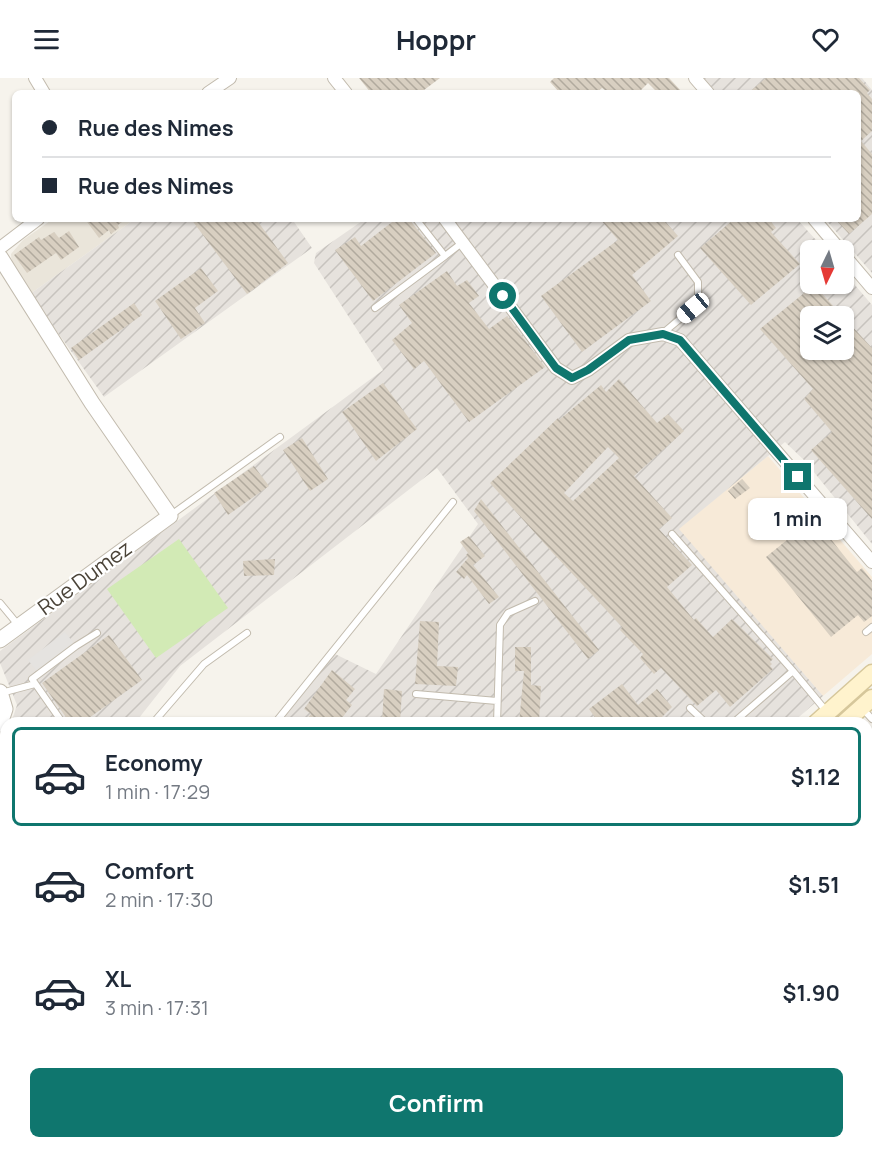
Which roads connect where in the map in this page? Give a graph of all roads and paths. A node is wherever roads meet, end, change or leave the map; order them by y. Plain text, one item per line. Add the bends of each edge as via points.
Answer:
1 (230, 78) edge
2 (334, 78) edge
3 (695, 78) edge
4 (213, 86) edge
5 (344, 90) edge
6 (705, 90) edge
7 (34, 222) edge
8 (418, 222) edge
9 (447, 222) edge
10 (817, 222) edge
11 (832, 240) edge
12 (463, 242) junction
13 (0, 248) edge
14 (678, 255) dead end
15 (0, 256) edge
16 (445, 256) junction
17 (854, 266) edge
18 (872, 288) edge
19 (375, 308) dead end
20 (663, 334) junction
21 (280, 437) dead end
22 (453, 502) dead end
23 (170, 516) junction
24 (672, 534) dead end
25 (872, 562) edge
26 (535, 601) dead end
27 (0, 603) edge
28 (19, 626) junction
29 (97, 633) dead end
30 (247, 633) dead end
31 (0, 640) edge
32 (793, 671) junction
33 (872, 673) edge
34 (35, 684) junction
35 (0, 692) edge
36 (416, 693) dead end
37 (497, 701) junction
38 (690, 708) dead end
39 (869, 708) edge
40 (2, 717) edge
41 (59, 717) edge
42 (158, 717) edge
43 (280, 717) edge
44 (497, 717) edge
45 (700, 717) edge
46 (739, 717) edge
47 (820, 717) edge
48 (822, 717) edge
49 (854, 717) edge

1 - 4 street
2 - 5 street
3 - 6 street
7 - 13 street
8 - 16 lane
9 - 12 street
10 - 11 street
12 - 16 lane
12 - 20 street via 556,368 572,378 629,340
14 - 20 lane via 698,282 698,298 693,308
15 - 23 street via 92,403
16 - 19 lane
17 - 18 street
20 - 25 street via 680,340
21 - 23 lane
22 - 43 lane
23 - 28 street, Rue Dumez
24 - 32 lane
26 - 37 lane via 508,613 500,625
27 - 28 lane
28 - 31 street, Rue Dumez
29 - 34 lane via 32,679
30 - 42 lane via 204,664
32 - 46 lane
32 - 47 lane
33 - 48 main road
34 - 35 lane
34 - 41 lane
35 - 40 street via 5,709
36 - 37 lane
37 - 44 lane
38 - 45 lane
39 - 49 main road

